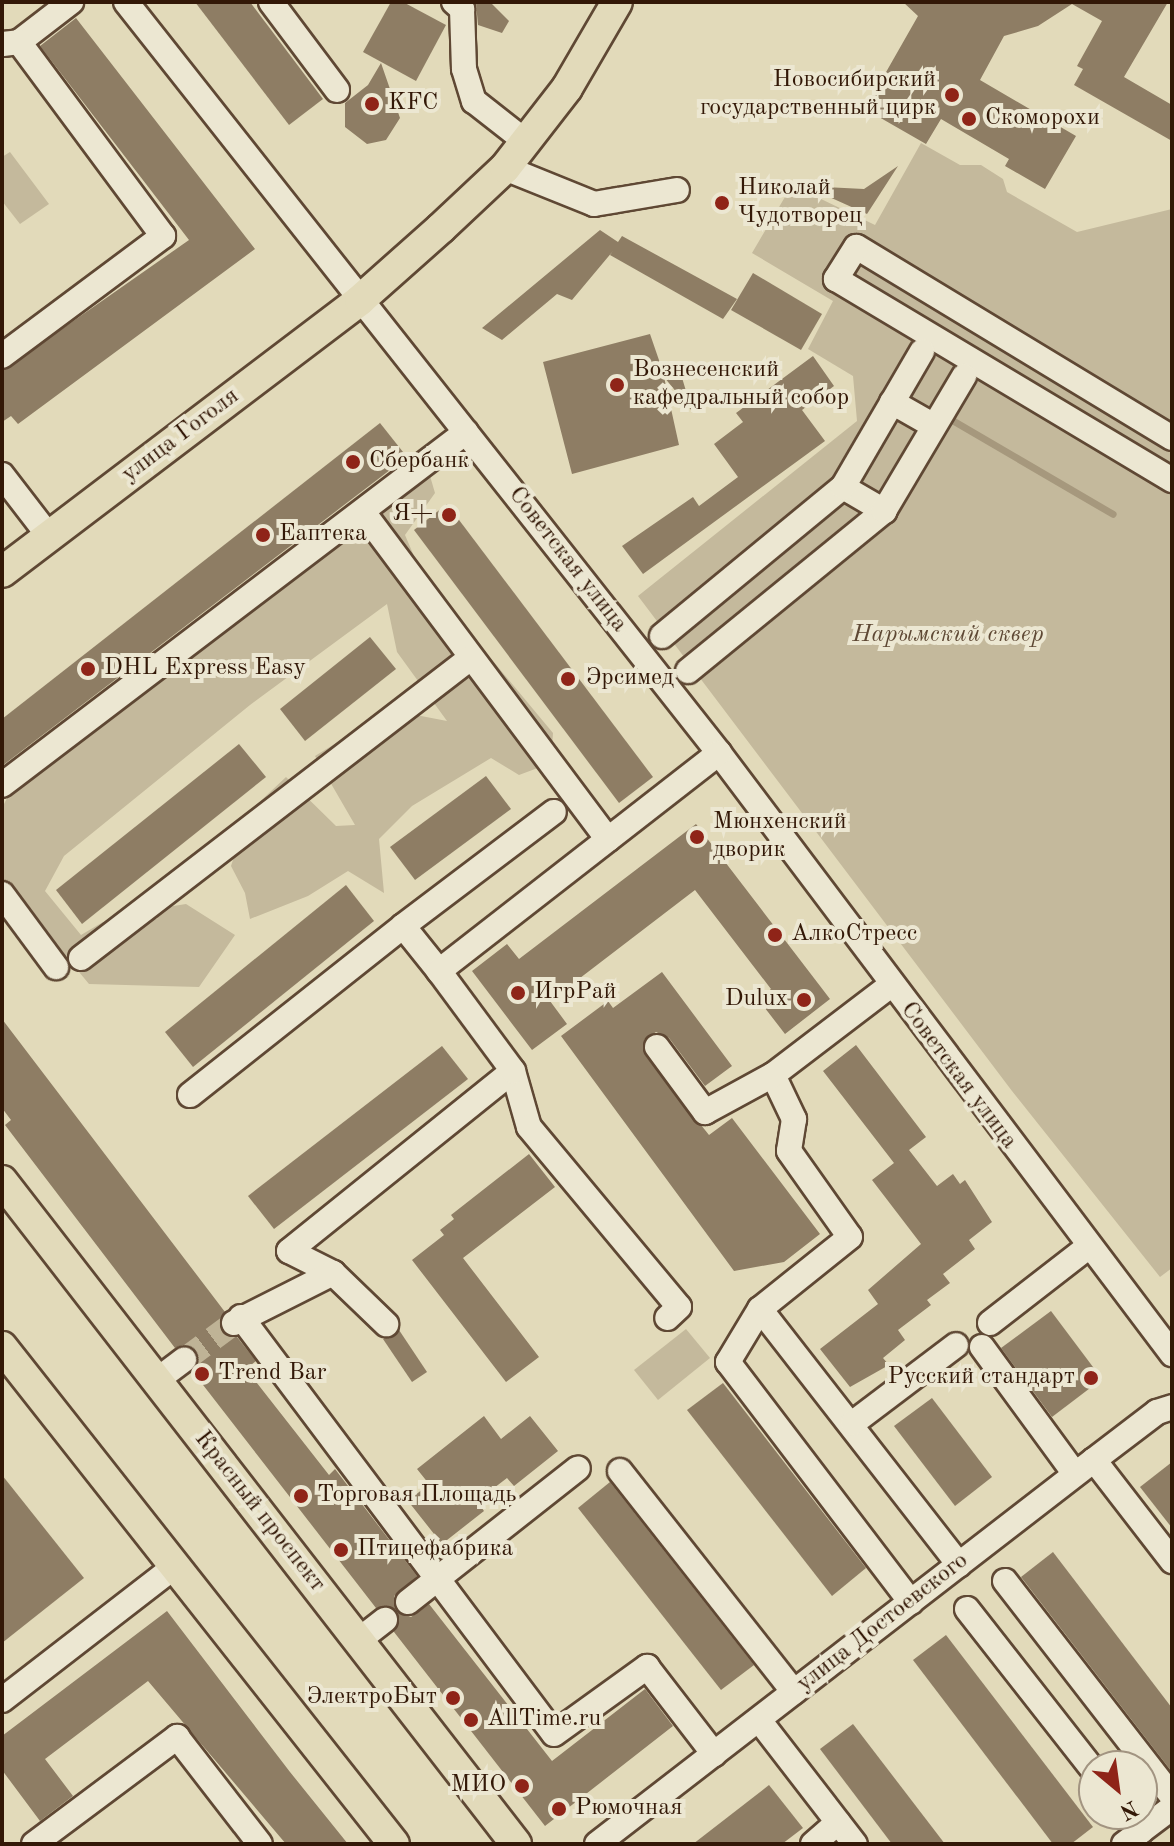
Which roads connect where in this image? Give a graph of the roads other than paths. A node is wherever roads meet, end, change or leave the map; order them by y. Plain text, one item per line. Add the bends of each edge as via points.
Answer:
1 (71, 2) edge
2 (126, 2) edge
3 (271, 2) edge
4 (454, 2) edge
5 (617, 2) edge
6 (10, 43) edge
7 (337, 90) dead end
8 (525, 141) junction
9 (505, 168) junction
10 (677, 190) dead end
11 (360, 300) junction
12 (922, 351) dead end
13 (2, 356) edge
14 (964, 376) dead end
15 (892, 402) junction
16 (1123, 408) junction
17 (934, 426) junction
18 (466, 432) junction
19 (1172, 438) edge
20 (1103, 439) junction
21 (2, 475) edge
22 (1172, 480) edge
23 (843, 487) junction
24 (884, 511) junction
25 (363, 512) junction
26 (788, 535) junction
27 (49, 536) junction
28 (824, 562) junction
29 (2, 572) edge
30 (720, 590) junction
31 (748, 623) junction
32 (662, 636) dead end
33 (471, 658) junction
34 (688, 671) dead end
35 (719, 753) junction
36 (2, 785) edge
37 (554, 812) dead end
38 (608, 840) junction
39 (2, 894) edge
40 (403, 926) junction
41 (81, 958) dead end
42 (56, 967) dead end
43 (439, 971) junction
44 (891, 985) junction
45 (657, 1047) dead end
46 (513, 1071) junction
47 (773, 1075) junction
48 (190, 1095) dead end
49 (2, 1181) edge
50 (1088, 1247) junction
51 (333, 1273) junction
52 (760, 1309) junction
53 (667, 1318) dead end
54 (990, 1323) dead end
55 (386, 1324) dead end
56 (956, 1345) dead end
57 (2, 1347) edge
58 (982, 1347) dead end
59 (1172, 1354) edge
60 (184, 1360) tunnel mouth
61 (157, 1380) junction
62 (1172, 1407) edge
63 (853, 1423) junction
64 (1084, 1467) junction
65 (578, 1468) dead end
66 (620, 1471) dead end
67 (1172, 1561) edge
68 (959, 1565) junction
69 (174, 1567) junction
70 (437, 1580) junction
71 (1005, 1581) dead end
72 (408, 1602) dead end
73 (911, 1602) junction
74 (967, 1609) dead end
75 (385, 1620) dead end
76 (359, 1640) junction
77 (794, 1692) junction
78 (2, 1700) edge
79 (759, 1720) junction
80 (1078, 1751) edge
81 (714, 1754) junction
82 (1172, 1796) edge
83 (838, 1822) junction
84 (34, 1844) edge
85 (260, 1844) edge
86 (394, 1844) edge
87 (516, 1844) edge
88 (597, 1844) edge
89 (813, 1844) edge
90 (855, 1844) edge

1 - 6 street
2 - 11 street, Советская улица
3 - 7 street
4 - 8 street via 462,9 464,69 474,101
5 - 8 main road, улица Гоголя via 567,88
6 - 13 street via 163,236
8 - 9 main road, улица Гоголя
9 - 10 street via 594,204
9 - 11 main road, улица Гоголя
11 - 18 street, Советская улица
11 - 27 main road, улица Гоголя
12 - 15 street
14 - 17 street
15 - 17 street
15 - 23 street
16 - 19 street
16 - 20 street
16 - 20 street via 856,247 844,265 836,279
17 - 24 street
18 - 25 street
18 - 35 street, Советская улица
20 - 22 street
21 - 27 street
23 - 24 street
23 - 26 street
24 - 28 street
25 - 33 street
25 - 36 street
26 - 28 street
26 - 30 street
27 - 29 main road, улица Гоголя
28 - 31 street
30 - 31 street
30 - 32 street
31 - 34 street
33 - 38 street
33 - 41 street
35 - 38 street
35 - 44 street, Советская улица
37 - 40 street
38 - 43 street
39 - 42 street
40 - 43 street
40 - 48 street
43 - 46 street
44 - 47 street
44 - 50 street, Советская улица
45 - 47 street via 705,1112
46 - 51 street via 289,1251
46 - 53 street via 529,1127 679,1307
47 - 52 street via 794,1119 789,1151 850,1237
49 - 61 main road, Красный проспект
50 - 54 street
50 - 59 street, Советская улица
51 - 55 street
51 - 70 street via 238,1320
52 - 63 street
52 - 73 street via 728,1362
56 - 63 street
57 - 69 main road
58 - 64 street
60 - 61 street
61 - 76 main road, Красный проспект
62 - 64 street, улица Достоевского via 1157,1412
63 - 68 street
64 - 67 street
64 - 68 street, улица Достоевского
65 - 70 street
66 - 77 street
68 - 73 street, улица Достоевского
69 - 78 street
69 - 86 main road
70 - 72 street
70 - 81 street via 554,1734 647,1667
71 - 82 street
73 - 77 street, улица Достоевского
74 - 80 street
75 - 76 street
76 - 87 main road, Красный проспект
77 - 79 street, улица Достоевского
79 - 81 street, улица Достоевского
79 - 83 street
81 - 88 street, улица Достоевского
83 - 89 street
83 - 90 street
84 - 85 street via 177,1737

